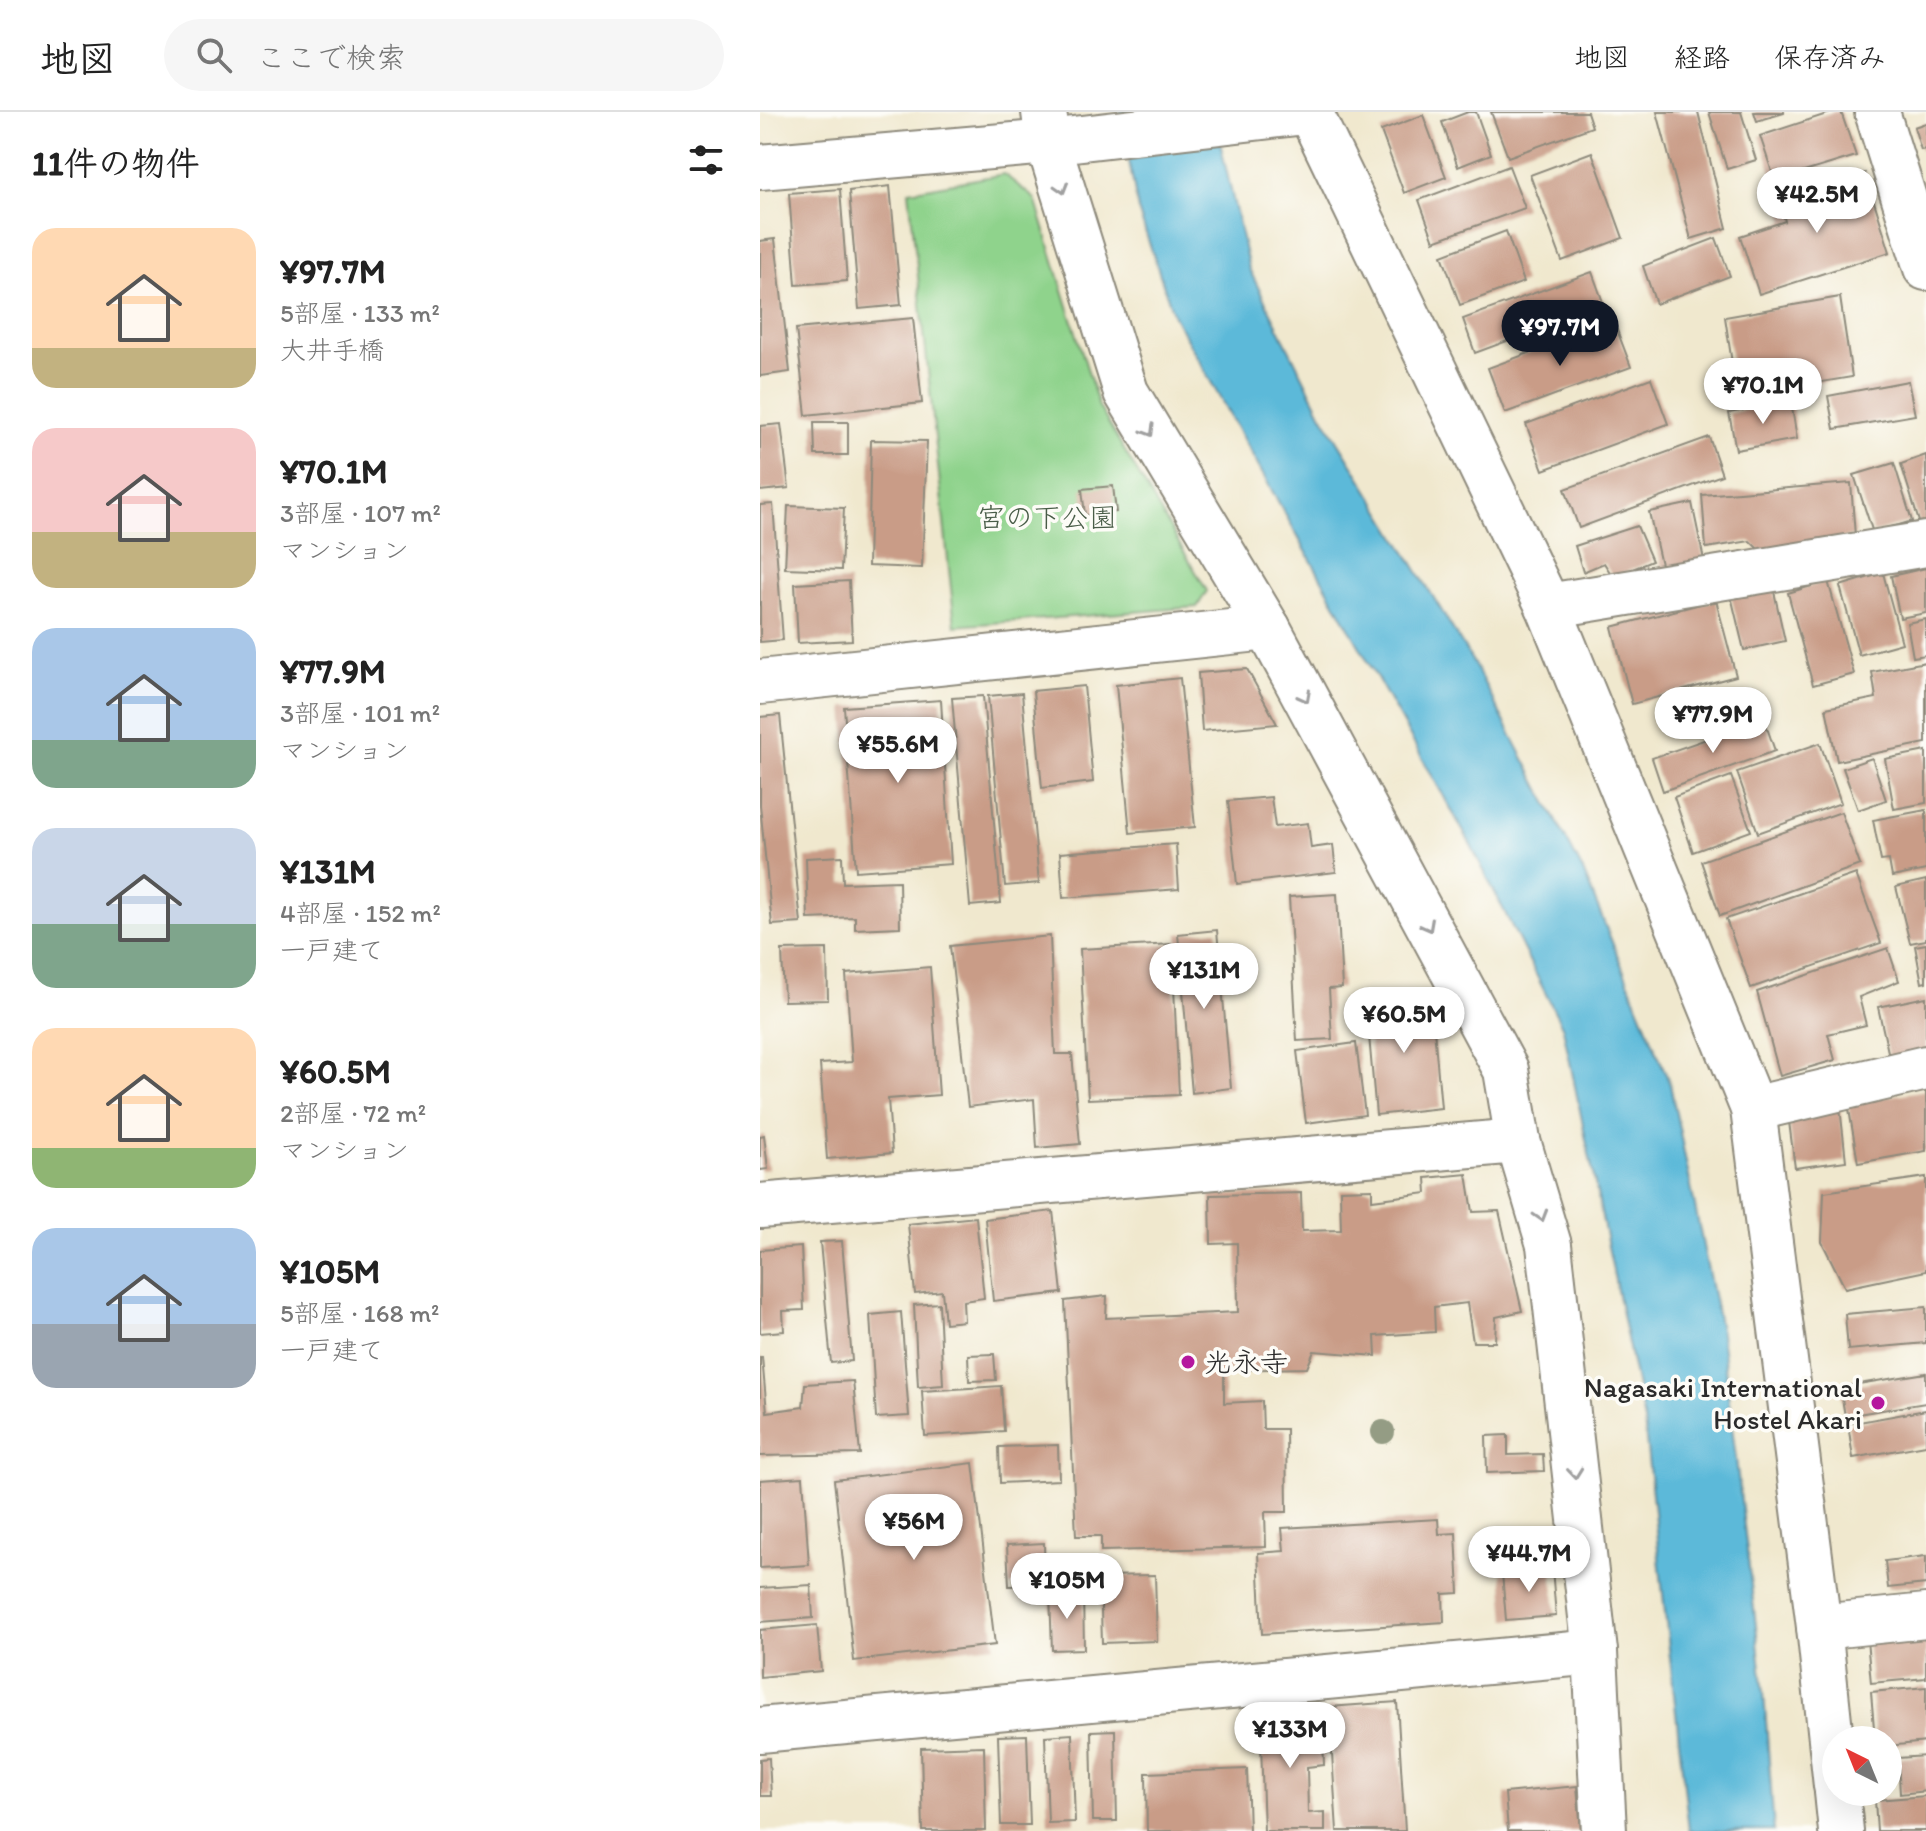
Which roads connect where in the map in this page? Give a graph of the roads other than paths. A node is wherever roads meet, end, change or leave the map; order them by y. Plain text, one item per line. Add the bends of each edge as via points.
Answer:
1 (1308, 112) edge
2 (1877, 112) edge
3 (1046, 127) edge
4 (760, 167) edge
5 (1926, 268) edge
6 (1926, 544) edge
7 (1548, 606) junction
8 (1268, 628) junction
9 (760, 682) edge
10 (1926, 1068) edge
11 (1753, 1109) junction
12 (1518, 1141) junction
13 (760, 1206) edge
14 (1926, 1616) edge
15 (1819, 1627) junction
16 (1595, 1652) junction
17 (1829, 1726) edge
18 (760, 1730) edge
19 (1838, 1806) edge
20 (1604, 1831) edge
21 (1841, 1831) edge

1 - 3 street
1 - 7 street
2 - 5 street
3 - 4 street
3 -> 8 street via 1126,392
6 - 7 street
7 - 11 street
8 - 9 street
8 -> 12 street via 1506,1070
10 - 11 street
11 - 15 street
12 - 13 street
12 -> 16 street via 1549,1245
14 - 15 street
15 - 17 street
16 - 18 street
16 - 20 street
19 - 21 street

